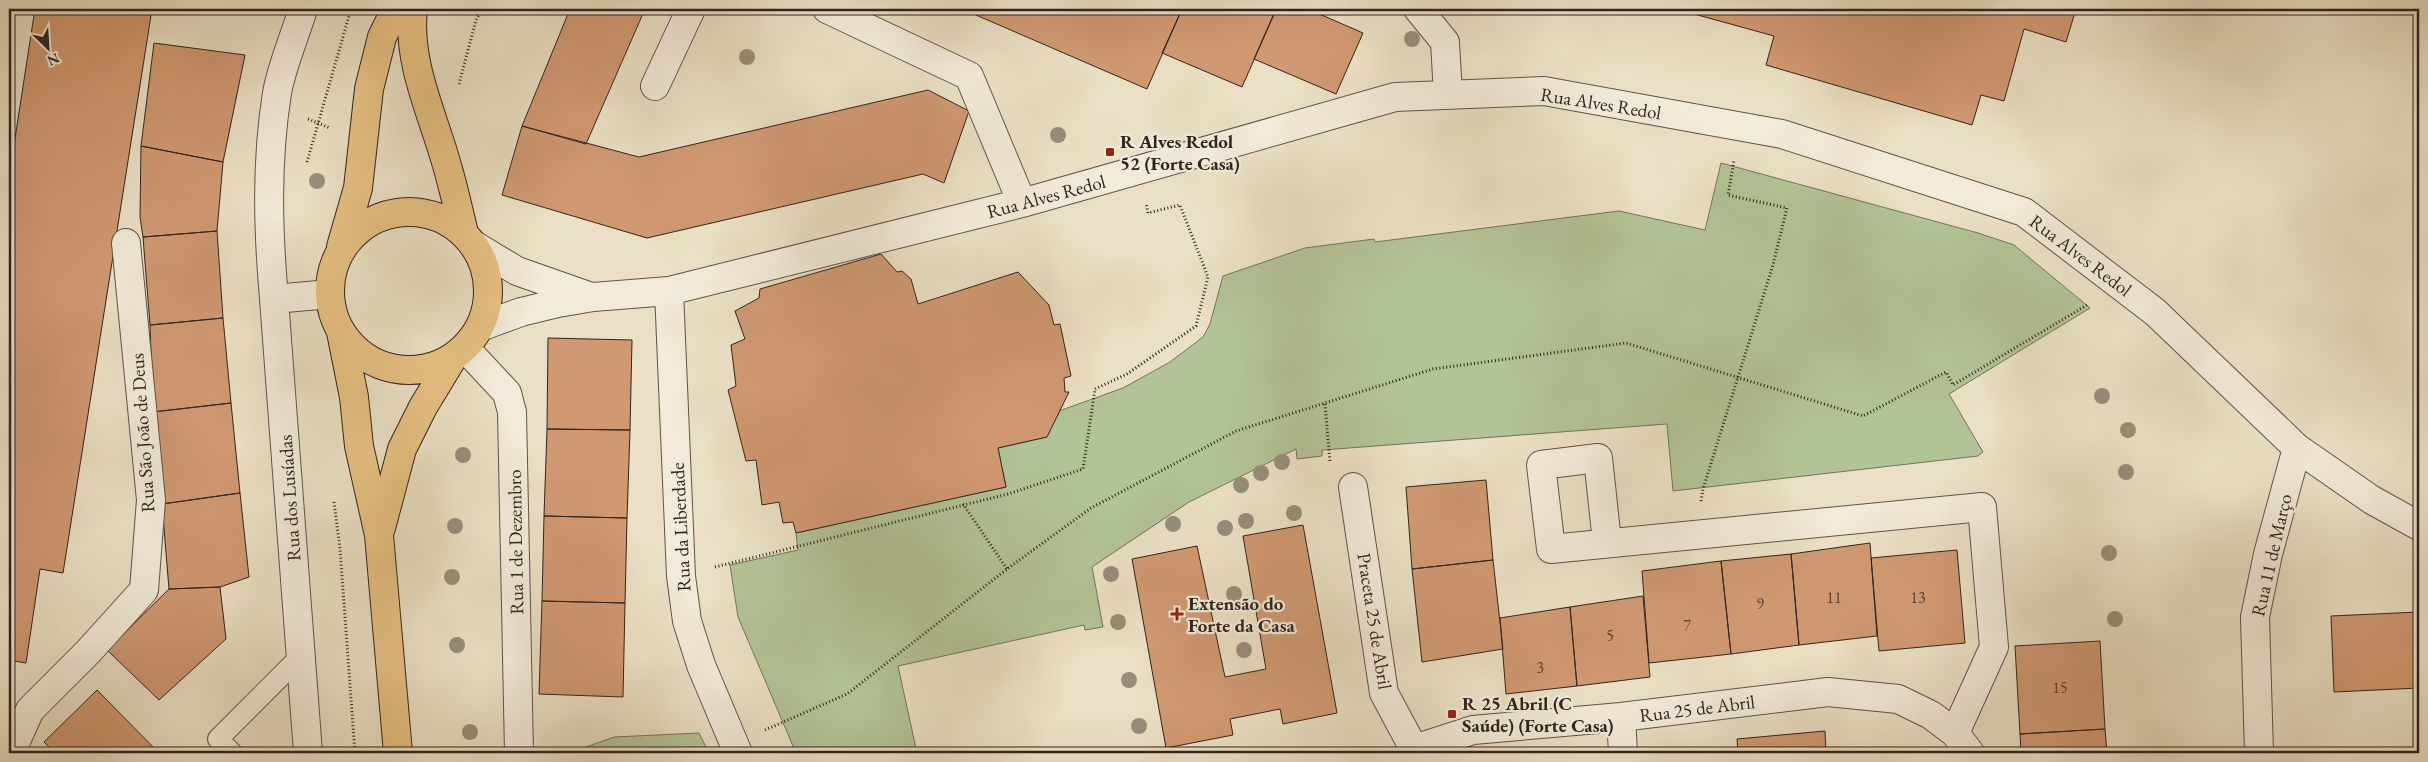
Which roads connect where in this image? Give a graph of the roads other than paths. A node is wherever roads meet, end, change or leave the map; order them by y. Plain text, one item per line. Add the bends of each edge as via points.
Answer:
1 (304, 9) edge
2 (396, 9) edge
3 (413, 9) edge
4 (691, 9) edge
5 (827, 9) edge
6 (1418, 9) edge
7 (655, 86) dead end
8 (1448, 95) junction
9 (1022, 203) junction
10 (469, 239) junction
11 (126, 243) dead end
12 (339, 254) junction
13 (669, 291) junction
14 (330, 294) junction
15 (593, 297) junction
16 (274, 299) junction
17 (341, 331) junction
18 (466, 344) junction
19 (2297, 448) junction
20 (1354, 487) road end
21 (2419, 526) edge
22 (379, 534) junction
23 (1607, 542) dead end
24 (301, 656) junction
25 (1621, 717) junction
26 (1962, 743) edge
27 (1411, 751) edge
28 (14, 753) edge
29 (232, 753) edge
30 (308, 753) edge
31 (398, 753) edge
32 (519, 753) edge
33 (738, 753) edge
34 (1623, 753) edge
35 (2259, 753) edge

1 - 16 street, Rua dos Lusíadas via 278,91 270,159 268,228
2 - 12 main road via 382,37 369,89 358,188
3 - 10 main road via 415,56
4 - 7 street
5 - 9 street via 969,76
6 - 8 street via 1445,42
8 - 9 street, Rua Alves Redol via 1395,97
8 - 19 street, Rua Alves Redol via 1544,91 1782,134 2024,212 2155,312
9 - 13 street, Rua Alves Redol
10 - 12 main road via 444,219 421,212 397,212 373,220 360,229
10 - 15 street, Rua Alves Redol via 517,271
10 - 18 main road via 486,271 488,300
11 - 28 street, Rua São João de Deus via 151,500 144,590 30,710 12,750
12 - 14 main road via 332,273
13 - 15 street, Rua Alves Redol
13 - 33 street, Rua da Liberdade via 681,576 687,622 701,665
14 - 16 street
14 - 17 main road via 333,314
15 - 18 street, Rua Alves Redol via 521,312
16 - 24 street, Rua dos Lusíadas
17 - 18 main road via 357,351 380,364 405,370 431,367
17 - 22 main road
18 - 22 main road via 422,406 402,449
18 - 32 street, Rua 1 de Dezembro via 507,393 512,412
19 - 21 street, Rua Alves Redol via 2372,500
19 - 35 street, Rua 11 de Março via 2268,554 2255,617
20 - 27 street, Praceta 25 de Abril via 1384,693
22 - 31 main road
23 - 26 street via 1982,507 1994,647
24 - 29 lane via 218,739
24 - 30 street, Rua dos Lusíadas
25 - 26 street, Rua 25 de Abril via 1828,692 1854,693 1898,699 1931,715
25 - 27 street, Rua 25 de Abril via 1473,730
25 - 34 street

